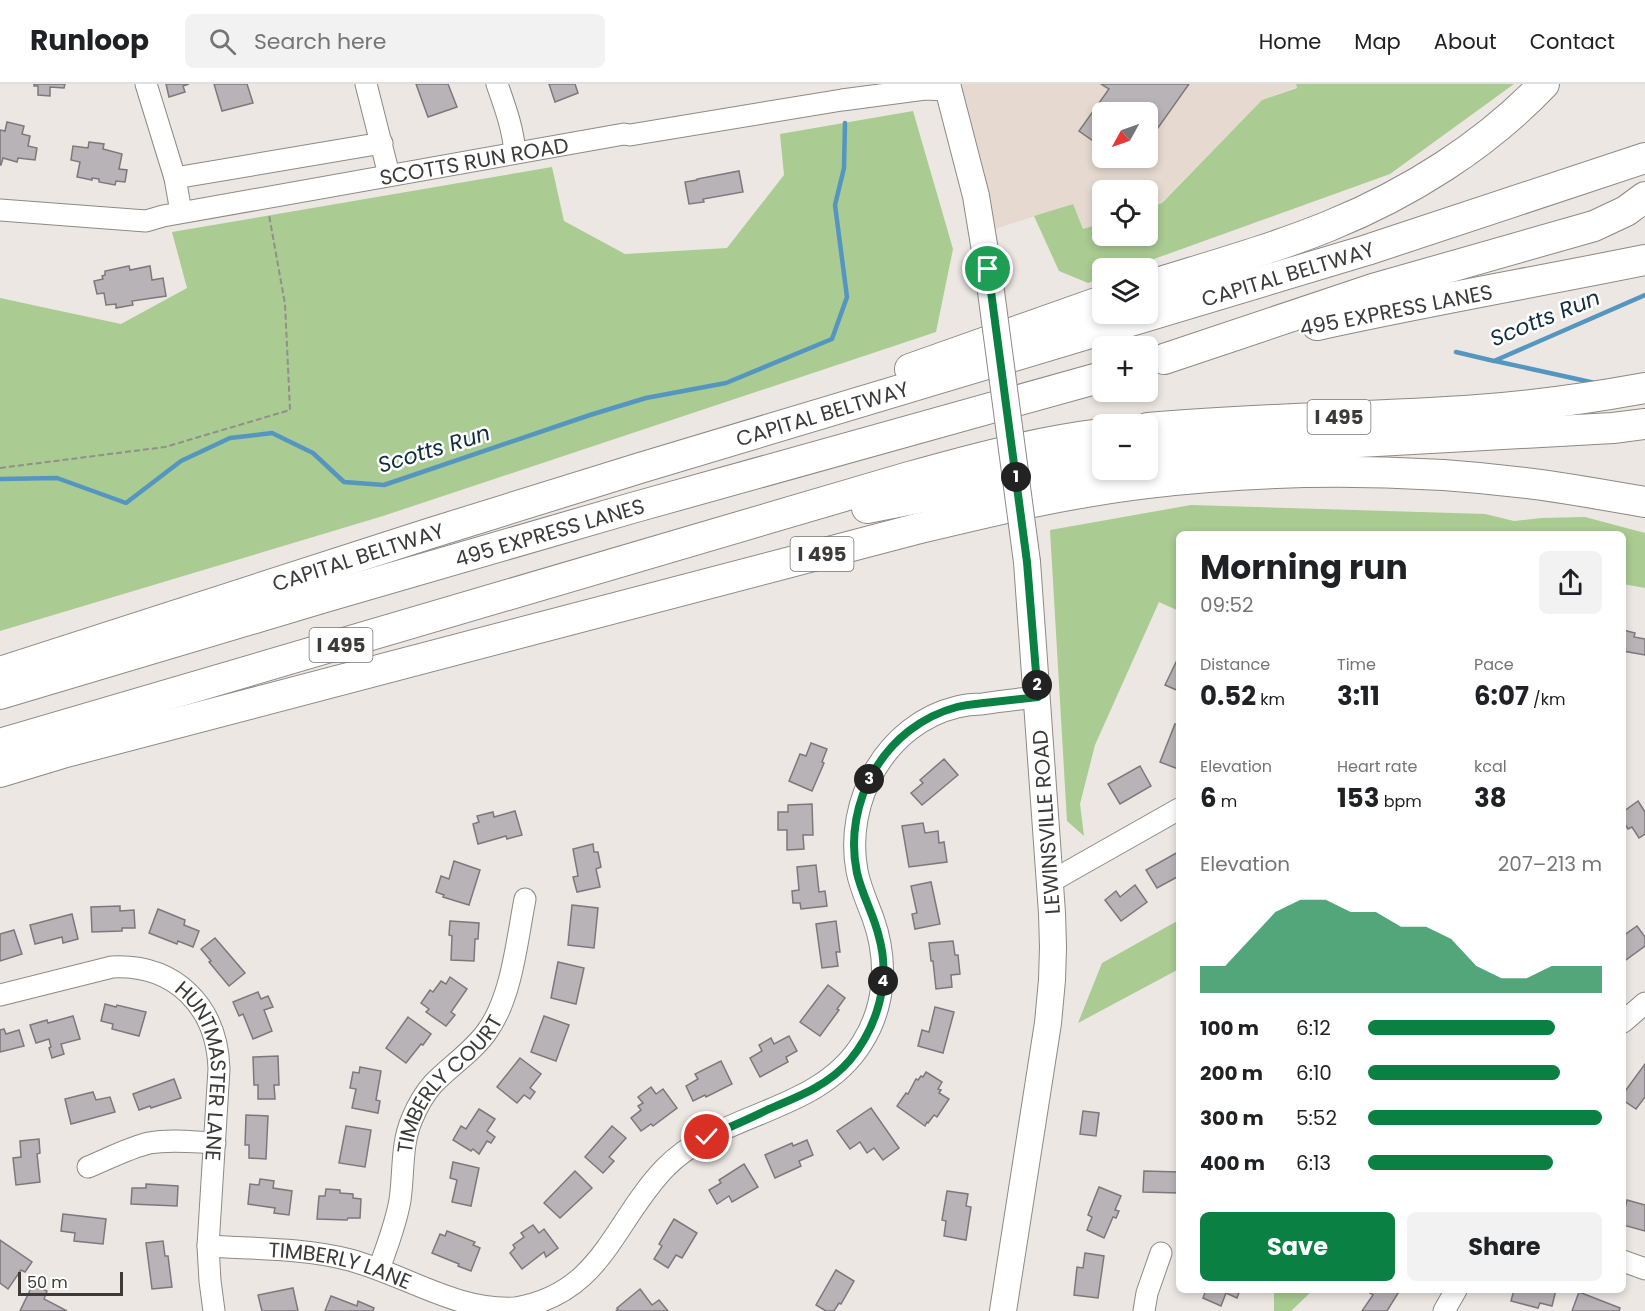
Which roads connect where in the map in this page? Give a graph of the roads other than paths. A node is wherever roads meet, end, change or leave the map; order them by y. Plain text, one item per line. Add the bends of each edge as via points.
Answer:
1 (146, 84) edge
2 (366, 84) edge
3 (497, 84) edge
4 (1544, 84) edge
5 (948, 87) edge
6 (382, 143) junction
7 (514, 153) junction
8 (1645, 158) edge
9 (390, 175) junction
10 (175, 178) junction
11 (1636, 204) edge
12 (0, 210) edge
13 (181, 212) junction
14 (1645, 260) edge
15 (1158, 283) edge
16 (1092, 304) edge
17 (1158, 361) edge
18 (1158, 362) edge
19 (1092, 379) edge
20 (1645, 388) edge
21 (1645, 424) edge
22 (1158, 427) edge
23 (1092, 436) edge
24 (1158, 455) edge
25 (1092, 464) edge
26 (640, 468) junction
27 (1593, 494) junction
28 (1645, 502) edge
29 (1645, 514) edge
30 (673, 546) junction
31 (0, 672) edge
32 (0, 694) edge
33 (1038, 697) junction
34 (4, 743) edge
35 (0, 771) edge
36 (1176, 811) edge
37 (1050, 882) junction
38 (525, 899) dead end
39 (0, 996) edge
40 (1645, 1002) edge
41 (1626, 1019) edge
42 (215, 1143) junction
43 (88, 1167) dead end
44 (208, 1246) junction
45 (1161, 1252) dead end
46 (1626, 1262) edge
47 (379, 1269) junction
48 (1645, 1269) edge
49 (1454, 1293) edge
50 (214, 1311) edge
51 (1003, 1311) edge
52 (1144, 1311) edge
53 (1444, 1311) edge

1 - 10 street
2 - 6 street
3 - 7 street via 509,118
4 - 15 highway via 1468,149 1426,178 1374,206 1300,237
5 - 7 street, SCOTTS RUN ROAD via 842,100
5 - 33 main road, LEWINSVILLE ROAD, bridge via 976,196 988,269 1027,562
6 - 9 street
6 - 10 street
7 - 9 street, SCOTTS RUN ROAD
8 - 26 highway, CAPITAL BELTWAY via 1367,250
9 - 13 street, SCOTTS RUN ROAD
10 - 13 street
11 - 17 highway via 1594,226 1373,289
12 - 13 street, SCOTTS RUN ROAD via 146,221
14 - 18 highway, 495 EXPRESS LANES via 1404,306
16 - 26 highway
19 - 32 highway, 495 EXPRESS LANES / I 495 via 632,508
20 - 22 highway, I 495 via 1479,410
21 - 24 highway
23 - 30 highway, I 495 via 971,460
25 - 30 highway
26 - 31 highway, CAPITAL BELTWAY
27 - 28 highway, I 495
27 - 29 highway
27 - 35 highway, I 495 via 1464,477 1301,473 1146,483 1070,495 920,528
30 - 34 highway, I 495
33 - 37 main road, LEWINSVILLE ROAD
33 - 47 street, TIMBERLY LANE via 958,706 938,714 902,736 873,771 857,811 854,852 857,874 880,938 883,981 880,1003 861,1045 833,1076 816,1088 686,1150 650,1186 591,1269 576,1283 547,1299 515,1308 473,1308 441,1298
36 - 37 street
37 - 51 main road, LEWINSVILLE ROAD via 1053,947 1048,1023
38 - 47 street, TIMBERLY COURT via 506,996 497,1016 473,1047 432,1085 411,1120 405,1140 400,1200
39 - 42 street, HUNTMASTER LANE via 126,966 147,970 180,986 208,1018 219,1053
40 - 41 street
42 - 43 street via 150,1143
42 - 44 street, HUNTMASTER LANE
44 - 47 street, TIMBERLY LANE via 322,1254
44 - 50 street, HUNTMASTER LANE
45 - 52 street
46 - 48 street
49 - 53 street

